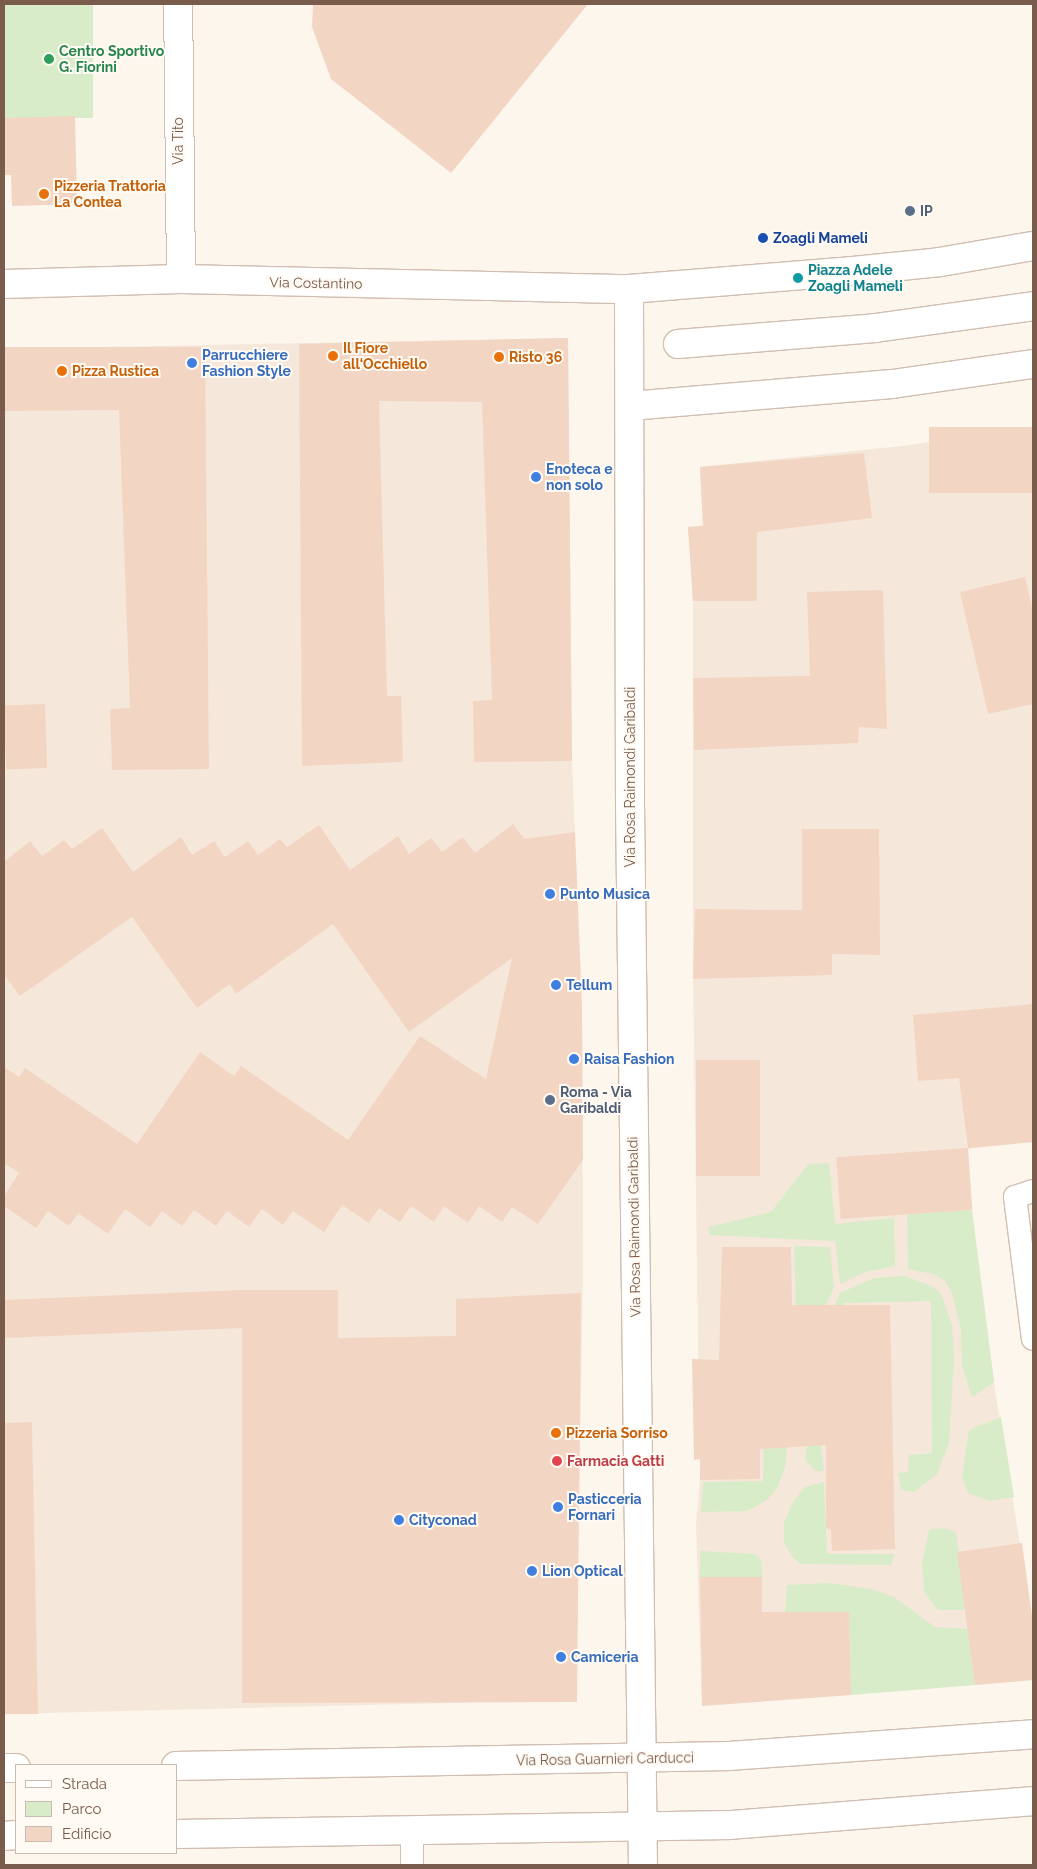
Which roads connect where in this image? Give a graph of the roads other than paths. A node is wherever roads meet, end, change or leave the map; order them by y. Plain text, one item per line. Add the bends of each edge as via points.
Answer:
1 (178, 4) edge
2 (1033, 246) edge
3 (182, 279) junction
4 (4, 284) edge
5 (629, 289) junction
6 (1033, 306) edge
7 (678, 344) dead end
8 (1033, 364) edge
9 (630, 406) junction
10 (1033, 1191) edge
11 (1033, 1339) edge
12 (1033, 1734) edge
13 (643, 1758) junction
14 (178, 1766) edge
15 (1033, 1801) edge
16 (644, 1828) junction
17 (412, 1831) junction
18 (178, 1834) edge
19 (412, 1865) edge
20 (644, 1865) edge

1 - 3 street, Via Tito
2 - 5 street via 882,268
3 - 4 street, Via Costantino
3 - 5 street, Via Costantino
5 - 9 street, Via Rosa Raimondi Garibaldi
6 - 7 street via 875,328
8 - 9 street via 892,384
9 - 13 street, Via Rosa Raimondi Garibaldi via 630,804 637,1529
10 - 11 lane via 1016,1197
12 - 13 street, Via Rosa Guarnieri Carducci via 729,1756
13 - 14 street, Via Rosa Guarnieri Carducci
13 - 16 street, Via Rosa Raimondi Garibaldi
15 - 16 street via 867,1817
16 - 17 street
16 - 20 street, Via Rosa Raimondi Garibaldi
17 - 18 street
17 - 19 lane

